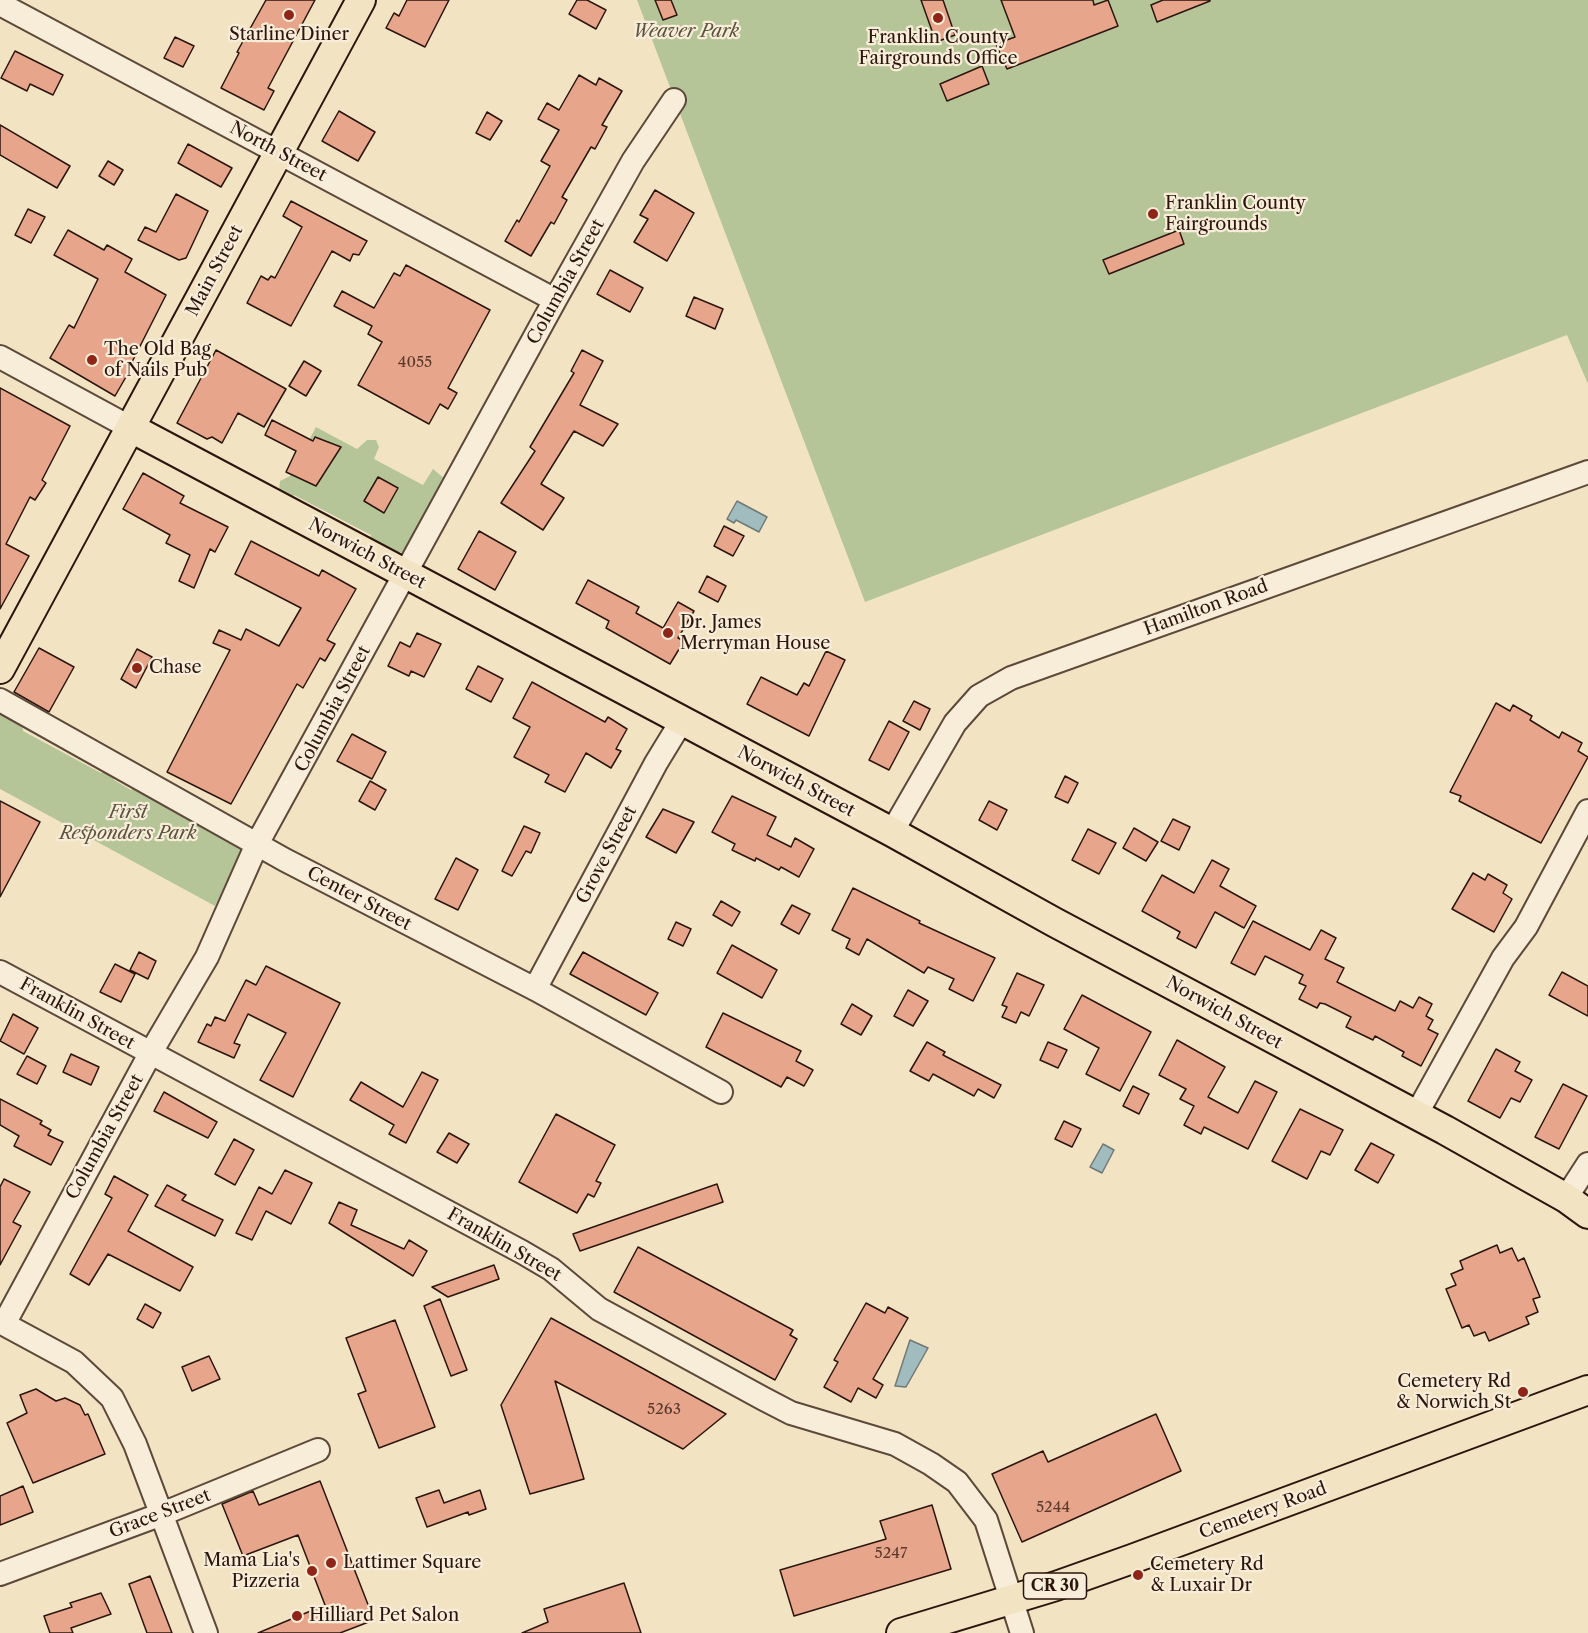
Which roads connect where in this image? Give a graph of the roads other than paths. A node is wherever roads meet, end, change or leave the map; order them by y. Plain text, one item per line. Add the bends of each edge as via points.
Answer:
1 (361, 0) edge
2 (2, 4) edge
3 (674, 100) dead end
4 (278, 153) junction
5 (555, 300) junction
6 (0, 357) edge
7 (131, 428) junction
8 (1588, 472) edge
9 (406, 574) junction
10 (0, 669) edge
11 (0, 700) edge
12 (681, 722) junction
13 (1588, 811) edge
14 (892, 832) junction
15 (257, 844) junction
16 (0, 972) edge
17 (534, 989) junction
18 (150, 1054) junction
19 (721, 1092) dead end
20 (1416, 1115) junction
21 (1588, 1164) edge
22 (1577, 1206) edge
23 (2, 1323) edge
24 (1588, 1390) edge
25 (318, 1450) dead end
26 (162, 1514) junction
27 (0, 1574) edge
28 (1012, 1599) junction
29 (206, 1633) edge
30 (901, 1633) edge
31 (1022, 1633) edge

1 - 4 main road, Main Street
2 - 4 street, North Street
3 - 5 street, Columbia Street via 633,161
4 - 5 street, North Street
4 - 7 main road, Main Street
5 - 9 street, Columbia Street
6 - 7 street, Norwich Street
7 - 9 main road, Norwich Street
7 - 10 main road, Main Street
8 - 14 street, Hamilton Road via 1011,678 979,696 955,723
9 - 12 main road, Norwich Street
9 - 15 street, Columbia Street
11 - 15 street, Center Street
12 - 14 main road, Norwich Street
12 - 17 street, Grove Street
13 - 20 street via 1526,927 1503,958
14 - 20 main road, Norwich Street
15 - 17 street, Center Street
15 - 18 street, Columbia Street via 207,957
16 - 18 street, Franklin Street
17 - 19 street, Center Street
18 - 23 street, Columbia Street
18 - 28 street, Franklin Street via 522,1252 551,1269 599,1309 764,1399 791,1413 895,1444 931,1464 957,1482 986,1520
20 - 22 main road, Norwich Street
21 - 22 street
23 - 26 street via 74,1362 112,1398
24 - 28 main road, Cemetery Road / CR 30 via 1132,1559
25 - 26 street, Grace Street
26 - 27 street, Grace Street
26 - 29 street
28 - 30 main road, Cemetery Road / CR 30
28 - 31 street, Franklin Street

